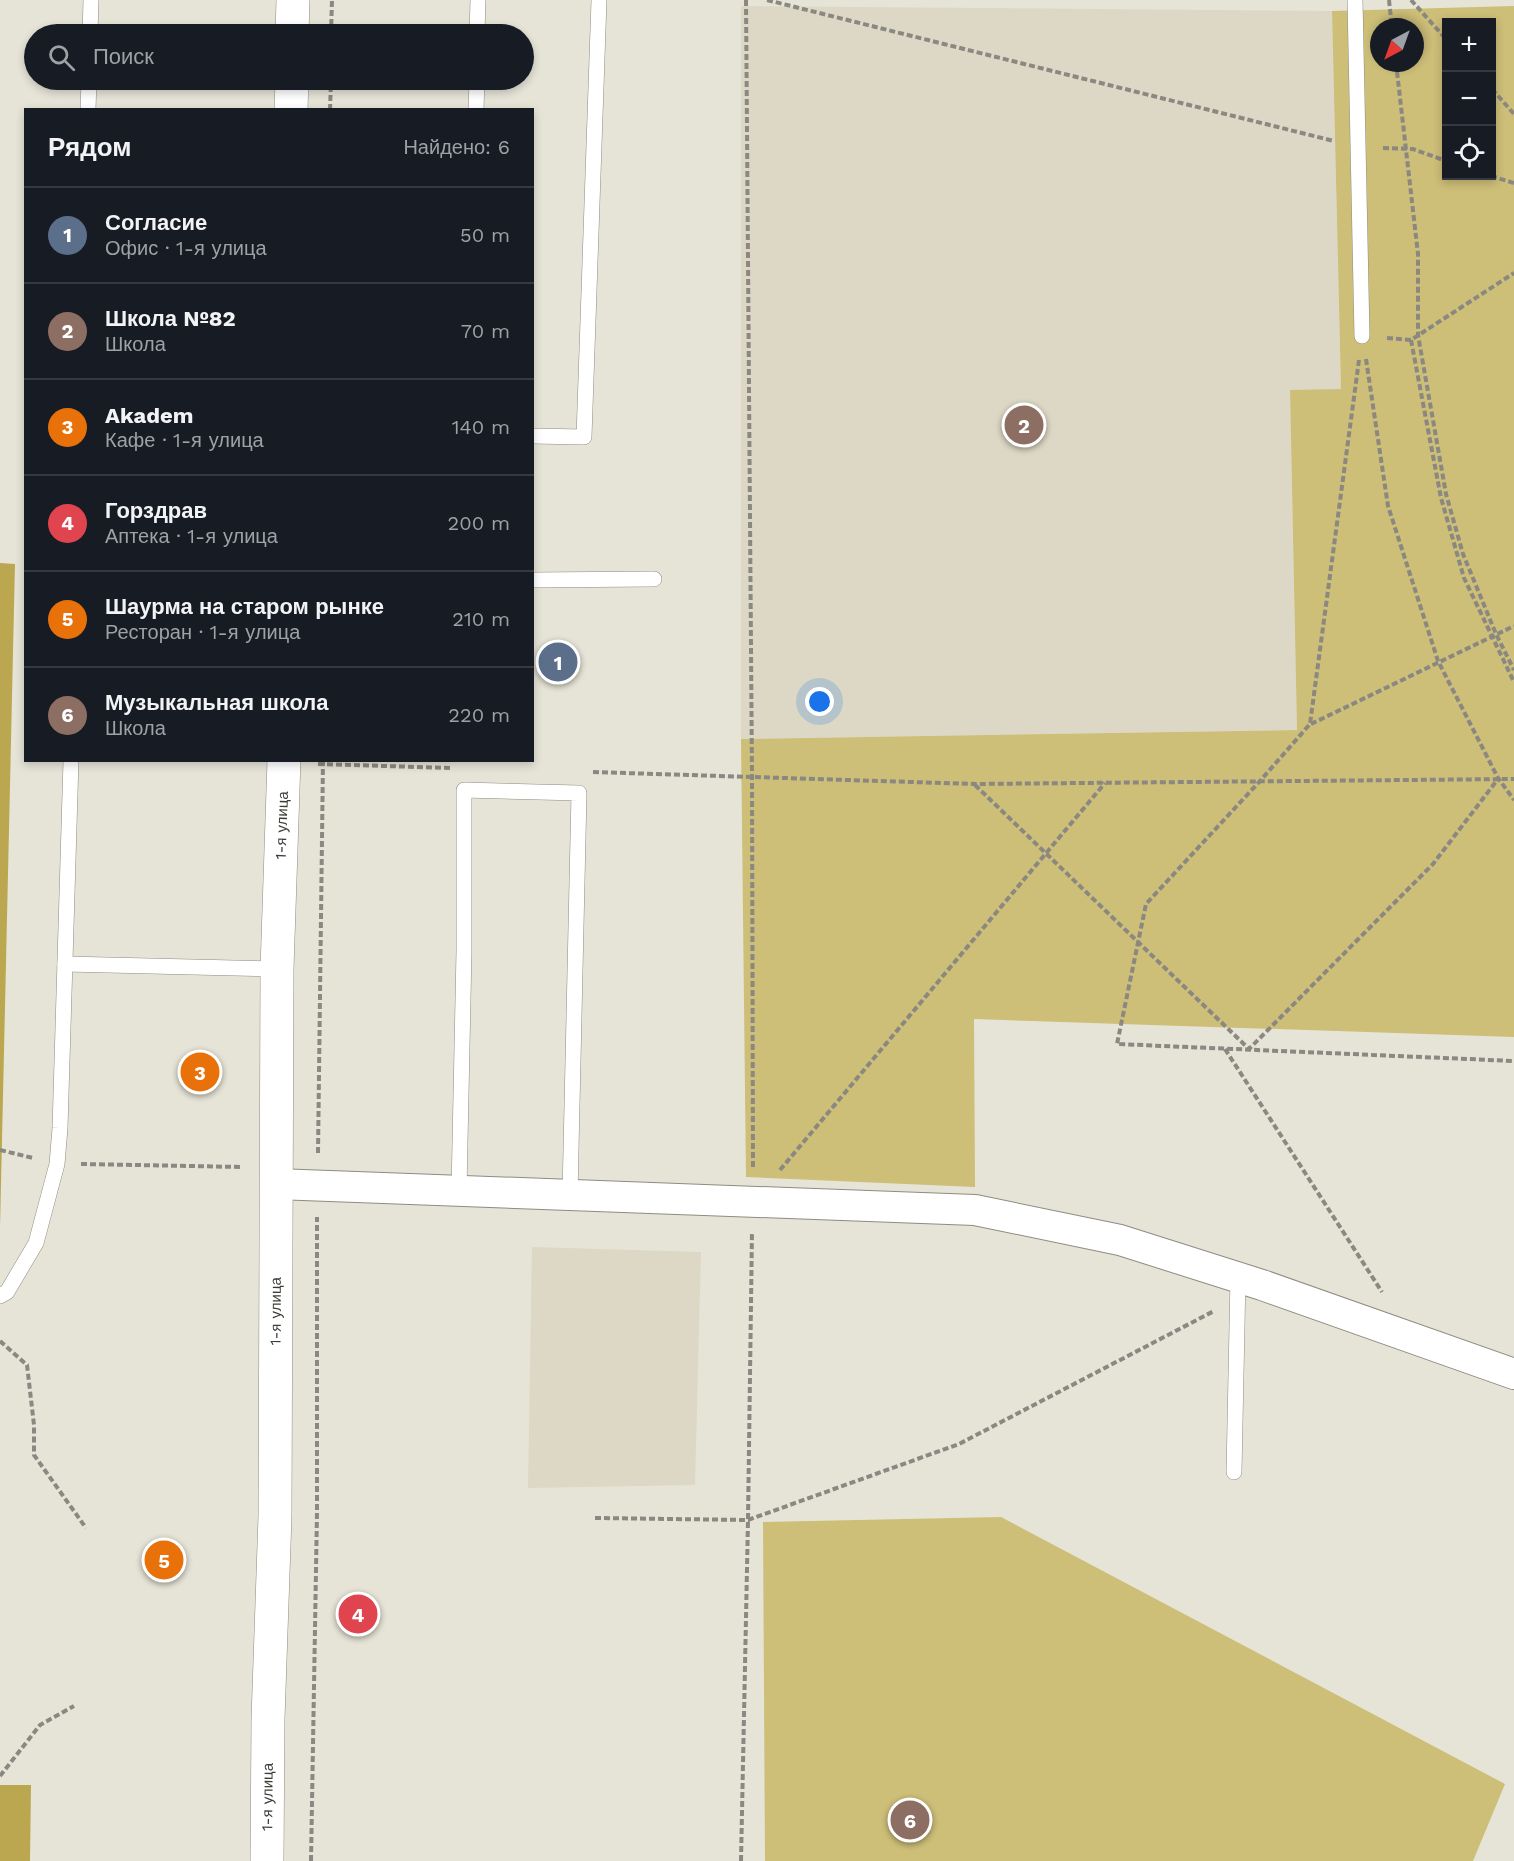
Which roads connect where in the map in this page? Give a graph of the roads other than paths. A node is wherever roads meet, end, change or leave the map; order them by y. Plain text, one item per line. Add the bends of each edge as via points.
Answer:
1 (91, 0) edge
2 (293, 0) edge
3 (478, 0) edge
4 (599, 0) edge
5 (1354, 0) edge
6 (90, 24) edge
7 (292, 24) edge
8 (477, 24) edge
9 (89, 90) edge
10 (292, 90) edge
11 (477, 90) edge
12 (88, 108) edge
13 (291, 108) edge
14 (476, 108) edge
15 (1362, 336) road end
16 (534, 436) edge
17 (654, 579) dead end
18 (534, 580) edge
19 (70, 762) edge
20 (284, 762) edge
21 (65, 964) junction
22 (277, 969) junction
23 (276, 1176) junction
24 (459, 1191) junction
25 (570, 1195) junction
26 (1250, 1281) junction
27 (0, 1296) edge
28 (1514, 1374) edge
29 (1234, 1472) dead end
30 (267, 1861) edge

1 - 6 lane
2 - 7 street
3 - 8 lane
4 - 16 lane via 584,437
5 - 15 lane
9 - 12 lane
10 - 13 street
11 - 14 lane
17 - 18 lane
19 - 21 lane
20 - 22 street, 1-я улица
21 - 22 lane
21 - 27 lane via 57,1164 36,1243 7,1292
22 - 23 street, 1-я улица
23 - 24 street via 317,1185
23 - 30 street, 1-я улица via 275,1516
24 - 25 street
24 - 25 lane via 464,790 579,793
25 - 26 street via 975,1210 1120,1240
26 - 28 street
26 - 29 lane

